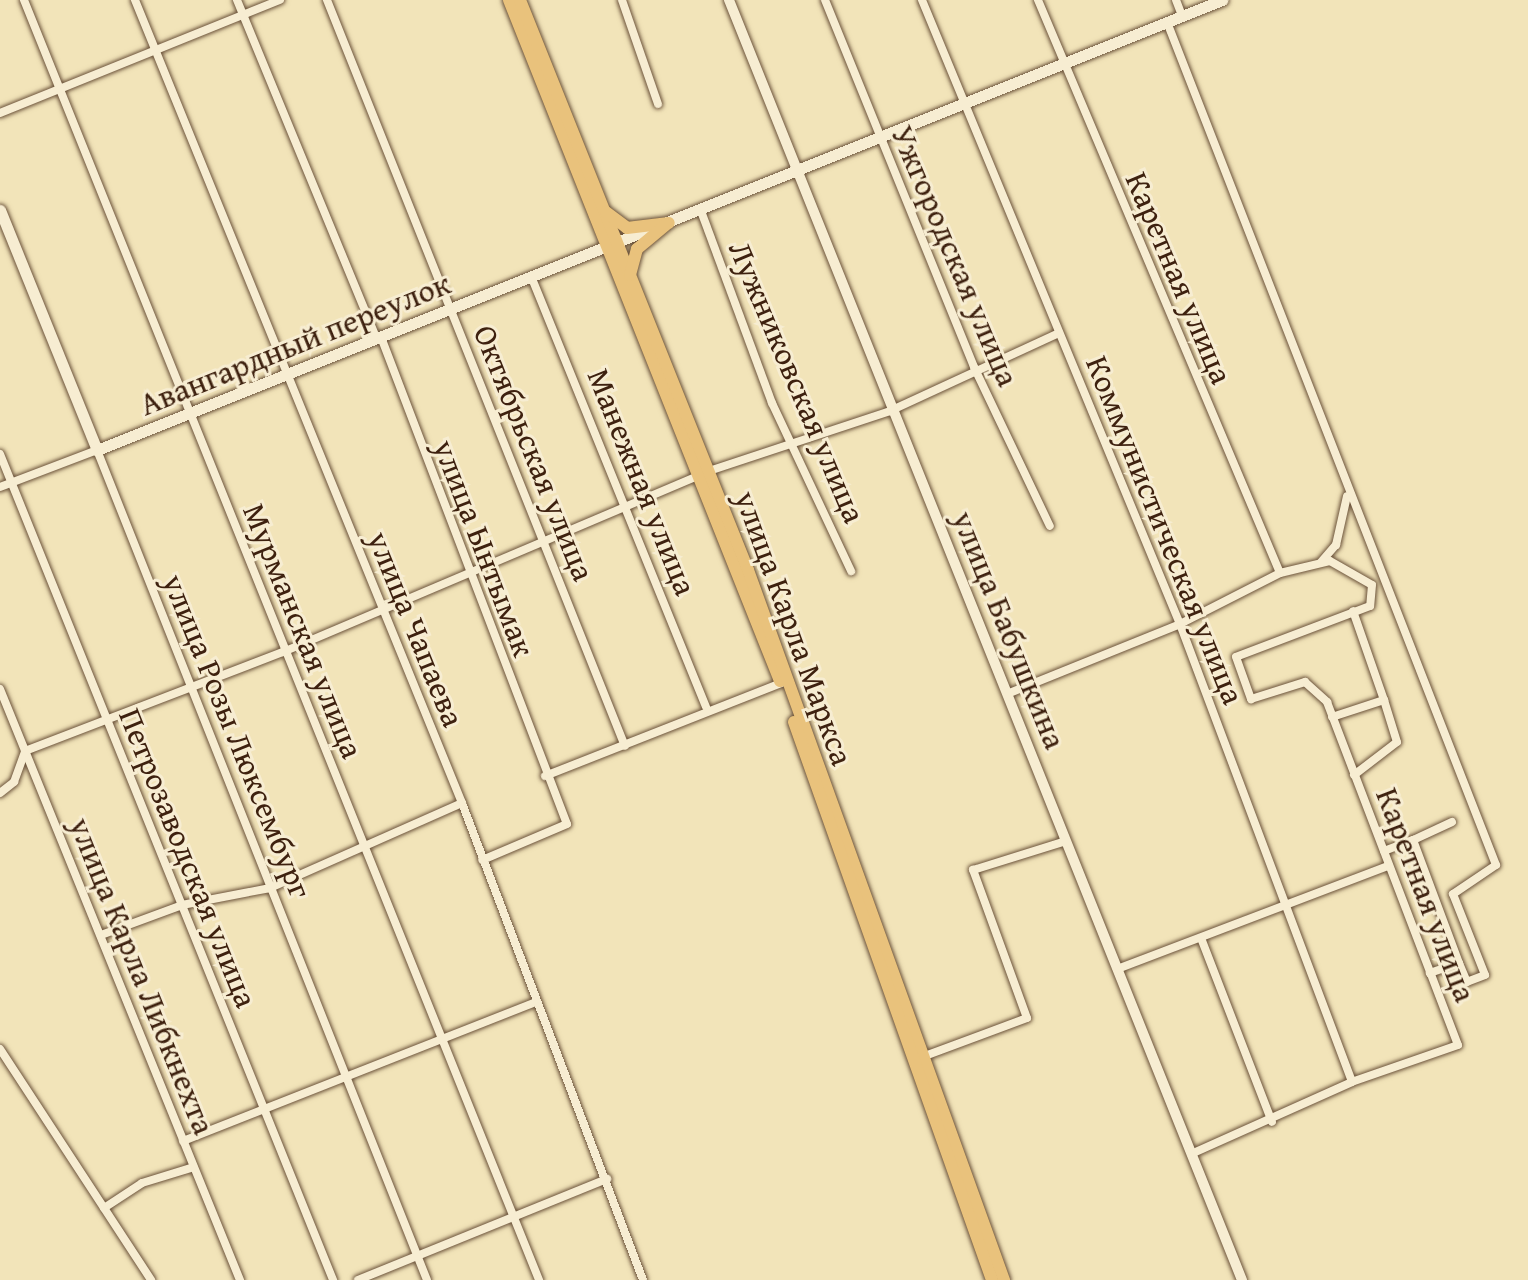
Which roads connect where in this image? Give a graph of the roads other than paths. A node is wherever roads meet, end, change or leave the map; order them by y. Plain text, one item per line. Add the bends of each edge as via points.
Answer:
1 (24, 0) edge
2 (135, 0) edge
3 (237, 0) edge
4 (280, 0) edge
5 (327, 0) edge
6 (509, 0) edge
7 (520, 0) edge
8 (622, 0) edge
9 (729, 0) edge
10 (825, 0) edge
11 (922, 0) edge
12 (1038, 0) edge
13 (1176, 0) edge
14 (1222, 0) edge
15 (243, 15) junction
16 (1182, 16) junction
17 (1167, 22) junction
18 (155, 51) junction
19 (1065, 67) junction
20 (59, 86) junction
21 (658, 104) dead end
22 (964, 106) junction
23 (0, 113) edge
24 (879, 137) junction
25 (799, 172) junction
26 (602, 209) junction
27 (0, 210) edge
28 (701, 211) junction
29 (669, 223) junction
30 (612, 246) junction
31 (531, 276) junction
32 (630, 276) junction
33 (452, 309) junction
34 (1059, 333) junction
35 (378, 338) junction
36 (974, 367) junction
37 (284, 376) junction
38 (890, 411) junction
39 (190, 413) junction
40 (792, 447) junction
41 (97, 450) junction
42 (0, 454) edge
43 (704, 473) junction
44 (12, 483) junction
45 (0, 487) edge
46 (1347, 495) junction
47 (627, 506) junction
48 (1050, 526) dead end
49 (544, 545) junction
50 (1321, 562) junction
51 (851, 571) dead end
52 (1280, 573) junction
53 (468, 575) junction
54 (1379, 590) junction
55 (383, 610) junction
56 (1353, 611) junction
57 (1180, 624) junction
58 (283, 652) junction
59 (781, 683) junction
60 (0, 689) edge
61 (189, 689) junction
62 (1007, 694) junction
63 (1384, 700) junction
64 (706, 707) junction
65 (1332, 717) junction
66 (105, 720) junction
67 (625, 746) junction
68 (25, 751) junction
69 (1354, 775) junction
70 (545, 776) junction
71 (0, 793) edge
72 (462, 803) junction
73 (1452, 822) dead end
74 (1413, 840) junction
75 (1066, 841) junction
76 (365, 845) junction
77 (1384, 851) junction
78 (482, 860) junction
79 (1388, 866) junction
80 (270, 888) junction
81 (1453, 894) junction
82 (182, 905) junction
83 (1287, 906) junction
84 (1440, 912) junction
85 (101, 935) junction
86 (1201, 938) junction
87 (1459, 963) junction
88 (1117, 969) junction
89 (1430, 973) junction
90 (534, 1003) junction
91 (442, 1039) junction
92 (0, 1049) edge
93 (916, 1060) junction
94 (4, 1062) edge
95 (345, 1077) junction
96 (1352, 1082) junction
97 (264, 1109) junction
98 (1272, 1122) junction
99 (183, 1141) junction
100 (1191, 1154) junction
101 (194, 1167) junction
102 (607, 1179) junction
103 (104, 1208) junction
104 (512, 1218) junction
105 (418, 1257) junction
106 (151, 1280) edge
107 (240, 1280) edge
108 (333, 1280) edge
109 (358, 1280) edge
110 (427, 1280) edge
111 (539, 1280) edge
112 (643, 1280) edge
113 (992, 1280) edge
114 (1004, 1280) edge
115 (1242, 1280) edge

1 - 20 street, Мурманская улица
2 - 18 street, улица Чапаева
3 - 15 street, улица Ынтымак
4 - 15 street
5 - 33 street, Октябрьская улица
6 - 30 main road, улица Карла Маркса
7 - 26 main road, улица Карла Маркса
8 - 21 street
9 - 25 street, улица Бабушкина
10 - 24 street, Ужгородская улица
11 - 22 street, Коммунистическая улица
12 - 19 street, Каретная улица
13 - 16 street
14 - 16 main road, Авангардный переулок
15 - 18 street
15 - 35 street, улица Ынтымак
16 - 17 main road, Авангардный переулок
17 - 19 main road, Авангардный переулок
17 - 46 street
18 - 20 street
18 - 37 street, улица Чапаева
19 - 22 main road, Авангардный переулок
19 - 52 street, Каретная улица
20 - 23 street
20 - 39 street, Мурманская улица
22 - 24 main road, Авангардный переулок
22 - 34 street, Коммунистическая улица
24 - 25 main road, Авангардный переулок
24 - 36 street, Ужгородская улица
25 - 28 main road, Авангардный переулок
25 - 38 street, улица Бабушкина
26 - 29 main road via 627,228
26 - 30 main road, улица Карла Маркса
27 - 41 main road, улица Розы Люксембург
28 - 29 main road, Авангардный переулок
28 - 40 street, Лужниковская улица
29 - 30 main road, Авангардный переулок
29 - 32 main road via 637,249
30 - 31 main road, Авангардный переулок
30 - 32 main road, улица Карла Маркса
30 - 43 main road, улица Карла Маркса
31 - 33 main road, Авангардный переулок
31 - 47 street, Манежная улица
32 - 43 main road, улица Карла Маркса
33 - 35 main road, Авангардный переулок
33 - 49 street, Октябрьская улица
34 - 36 street
34 - 57 street, Коммунистическая улица
35 - 37 main road, Авангардный переулок
35 - 53 street, улица Ынтымак
36 - 38 street
36 - 48 street, Ужгородская улица
37 - 39 main road, Авангардный переулок
37 - 55 street, улица Чапаева
38 - 40 street
38 - 62 street, улица Бабушкина
39 - 41 main road, Авангардный переулок
39 - 58 street, Мурманская улица
40 - 43 street
40 - 51 street, Лужниковская улица
41 - 44 street, Авангардный переулок
41 - 61 street, улица Розы Люксембург
42 - 44 street, Петрозаводская улица
43 - 47 street
43 - 59 main road, улица Карла Маркса
43 - 93 main road, улица Карла Маркса
44 - 45 street, Авангардный переулок
44 - 66 street, Петрозаводская улица
46 - 50 street via 1336,545
46 - 54 street
47 - 49 street
47 - 64 street, Манежная улица
49 - 53 street
49 - 67 street, Октябрьская улица
50 - 52 street
50 - 54 street via 1348,569
52 - 57 street
53 - 55 street
53 - 70 street, улица Ынтымак
54 - 56 street via 1370,606
54 - 81 street via 1496,865
55 - 58 street
55 - 72 street, улица Чапаева
56 - 63 street
56 - 65 street, Каретная улица via 1236,654 1251,699 1305,682 1319,688
57 - 62 street
57 - 83 street, Коммунистическая улица
58 - 61 street
58 - 76 street, Мурманская улица
59 - 64 street
59 - 93 main road, улица Карла Маркса
60 - 68 street, улица Карла Либкнехта
61 - 66 street
61 - 80 street, улица Розы Люксембург
62 - 75 street, улица Бабушкина
63 - 65 street
63 - 69 street via 1397,742
64 - 67 street
65 - 69 street, Каретная улица
66 - 68 street
66 - 82 street, Петрозаводская улица
67 - 70 street
68 - 71 street via 14,782
68 - 85 street, улица Карла Либкнехта
69 - 77 street, Каретная улица
70 - 78 street, улица Ынтымак via 567,824
72 - 76 street
72 - 78 street, улица Чапаева
73 - 74 street
74 - 77 street
74 - 84 street
75 - 88 street, улица Бабушкина
75 - 93 street via 973,870 1029,1015
76 - 80 street
76 - 91 street, Мурманская улица
77 - 79 street, Каретная улица
78 - 90 street, улица Чапаева
79 - 83 street
79 - 89 street, Каретная улица
80 - 82 street
80 - 95 street, улица Розы Люксембург
81 - 84 street
81 - 87 street via 1485,975 1467,982
82 - 85 street
82 - 97 street, Петрозаводская улица
83 - 86 street
83 - 96 street, Коммунистическая улица
84 - 87 street
85 - 99 street, улица Карла Либкнехта
86 - 88 street
86 - 98 street
87 - 89 street
88 - 100 street, улица Бабушкина
89 - 96 street, Каретная улица via 1458,1045
90 - 91 street
90 - 102 street, улица Чапаева
91 - 95 street
91 - 104 street, Мурманская улица
92 - 94 street
93 - 113 main road, улица Карла Маркса
93 - 114 main road, улица Карла Маркса
94 - 103 street
95 - 97 street
95 - 105 street, улица Розы Люксембург
96 - 98 street
97 - 99 street
97 - 108 street, Петрозаводская улица
98 - 100 street
99 - 101 street, улица Карла Либкнехта
100 - 115 street, улица Бабушкина
101 - 103 street via 142,1183
101 - 107 street, улица Карла Либкнехта
102 - 104 street
102 - 112 street, улица Чапаева
103 - 106 street
104 - 105 street
104 - 111 street, Мурманская улица
105 - 109 street
105 - 110 street, улица Розы Люксембург

